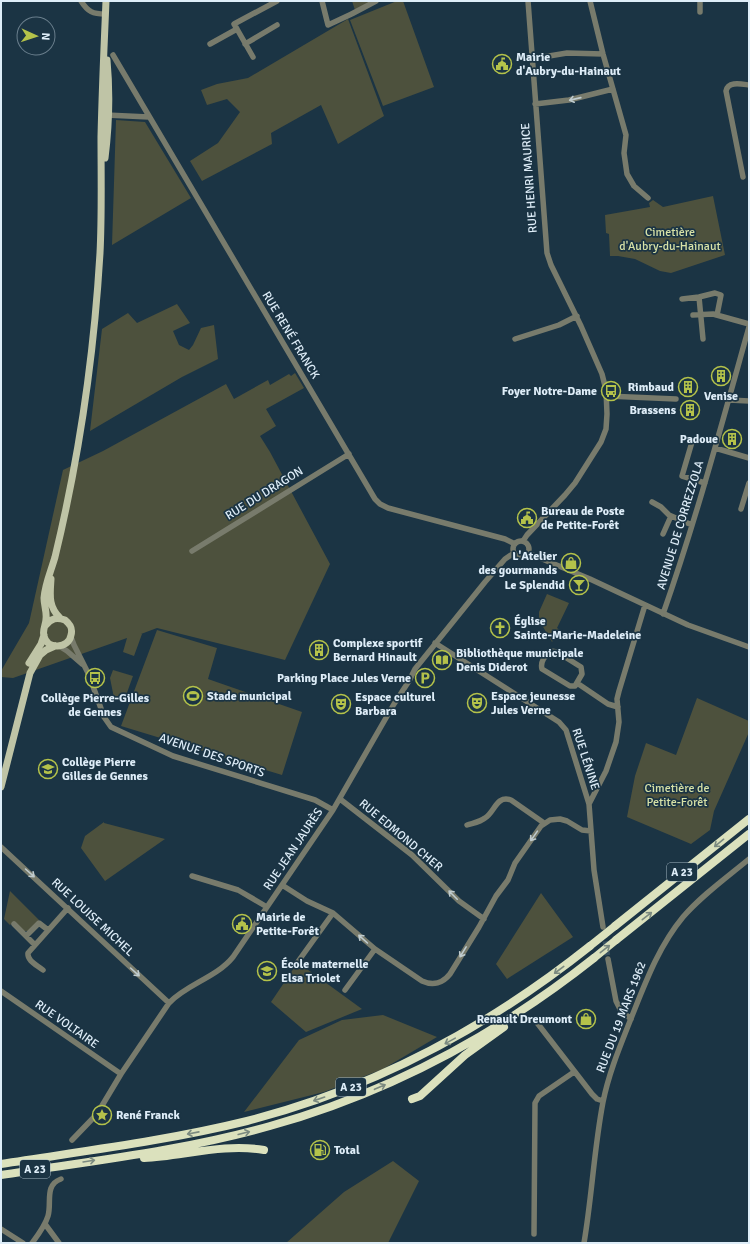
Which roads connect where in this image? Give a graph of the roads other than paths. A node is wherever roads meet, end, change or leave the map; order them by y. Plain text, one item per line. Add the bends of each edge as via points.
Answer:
1 (81, 1) edge
2 (106, 1) edge
3 (277, 1) edge
4 (322, 1) edge
5 (376, 1) edge
6 (528, 1) edge
7 (590, 1) edge
8 (700, 1) edge
9 (700, 12) dead end
10 (105, 14) junction
11 (277, 25) dead end
12 (237, 29) junction
13 (210, 44) dead end
14 (245, 44) junction
15 (603, 54) junction
16 (112, 55) dead end
17 (253, 57) dead end
18 (531, 59) junction
19 (749, 85) edge
20 (613, 89) junction
21 (535, 104) junction
22 (105, 115) junction
23 (149, 117) junction
24 (743, 177) dead end
25 (648, 198) dead end
26 (699, 297) junction
27 (682, 298) dead end
28 (701, 314) junction
29 (694, 315) dead end
30 (717, 315) junction
31 (577, 316) junction
32 (749, 325) edge
33 (514, 339) dead end
34 (703, 339) dead end
35 (607, 396) junction
36 (676, 399) dead end
37 (729, 400) junction
38 (749, 401) edge
39 (692, 442) dead end
40 (715, 448) junction
41 (349, 454) junction
42 (749, 458) edge
43 (705, 482) junction
44 (749, 483) edge
45 (652, 502) dead end
46 (740, 509) dead end
47 (671, 516) junction
48 (692, 525) junction
49 (663, 534) dead end
50 (523, 541) junction
51 (515, 544) junction
52 (192, 551) dead end
53 (528, 552) junction
54 (514, 553) junction
55 (51, 573) junction
56 (645, 606) junction
57 (663, 614) junction
58 (60, 618) junction
59 (46, 625) junction
60 (44, 635) junction
61 (71, 637) junction
62 (435, 643) junction
63 (57, 646) junction
64 (749, 647) edge
65 (85, 667) junction
66 (577, 683) junction
67 (618, 707) junction
68 (1, 768) edge
69 (1, 787) edge
70 (340, 799) junction
71 (589, 804) junction
72 (333, 810) junction
73 (749, 819) edge
74 (544, 824) junction
75 (467, 825) dead end
76 (591, 831) junction
77 (749, 834) edge
78 (1, 847) edge
79 (749, 859) edge
80 (192, 876) dead end
81 (282, 885) junction
82 (267, 907) junction
83 (68, 908) junction
84 (333, 913) junction
85 (484, 919) junction
86 (14, 924) dead end
87 (603, 926) tunnel mouth
88 (48, 930) junction
89 (26, 936) junction
90 (34, 945) junction
91 (375, 949) junction
92 (608, 959) tunnel mouth
93 (297, 963) dead end
94 (43, 970) dead end
95 (345, 990) dead end
96 (1, 991) edge
97 (169, 1003) junction
98 (522, 1010) junction
99 (631, 1019) junction
100 (538, 1024) dead end
101 (574, 1072) junction
102 (121, 1074) junction
103 (412, 1099) dead end
104 (603, 1101) junction
105 (72, 1140) dead end
106 (264, 1150) dead end
107 (109, 1158) junction
108 (1, 1164) edge
109 (1, 1175) edge
110 (61, 1179) dead end
111 (45, 1224) junction
112 (1, 1229) edge
113 (534, 1234) dead end
114 (23, 1243) edge
115 (32, 1243) edge
116 (59, 1243) edge
117 (584, 1243) edge

1 - 10 street via 90,12
2 - 10 main road
3 - 12 street via 234,24
4 - 5 street via 328,25
6 - 18 street, RUE HENRI MAURICE
7 - 15 street
8 - 9 street
10 - 22 main road via 108,76
11 - 14 street
12 - 13 street
12 - 14 street
14 - 17 street
15 - 18 street via 567,53
15 - 20 street
16 - 23 street, RUE RENÉ FRANCK
18 - 21 street, RUE HENRI MAURICE
19 - 24 street via 730,84 726,91
20 -> 21 street via 573,100
20 - 25 street via 626,135 624,153 627,174 634,186
21 - 31 street, RUE HENRI MAURICE via 546,253
22 - 23 street
22 - 55 main road via 107,142 98,284 87,388
23 - 41 street, RUE RENÉ FRANCK
26 - 27 street
26 - 28 street
26 - 30 street via 714,293 721,295
28 - 29 street
28 - 30 street
28 - 34 street
30 - 32 street
31 - 33 street via 559,325
31 - 35 street, RUE HENRI MAURICE via 603,379
32 - 37 street, AVENUE DE CORREZZOLA
35 - 36 street
35 - 50 street, RUE HENRI MAURICE via 606,429 599,447 568,492
37 - 38 street
37 - 40 street, AVENUE DE CORREZZOLA
39 - 43 street via 682,476
40 - 42 street
40 - 43 street, AVENUE DE CORREZZOLA
41 - 51 street, RUE RENÉ FRANCK via 375,499 382,506 505,539
41 - 52 street, RUE DU DRAGON
43 - 48 street, AVENUE DE CORREZZOLA
44 - 46 street
45 - 47 street
47 - 48 street
47 - 49 street
48 - 57 street, AVENUE DE CORREZZOLA
50 - 51 street
50 - 53 street via 528,546
51 - 54 street
53 - 54 street via 522,557
53 - 56 street
54 - 62 street, RUE JEAN JAURÈS via 500,565
55 - 58 main road via 51,604
55 - 59 main road via 45,594
56 - 57 street
56 - 67 street via 619,691
57 - 64 street
58 - 59 main road via 51,620
58 - 61 main road via 70,625
59 - 60 main road
60 - 63 main road via 47,642
60 - 68 main road via 25,672
61 - 63 main road via 66,643
61 - 65 street, AVENUE DES SPORTS
62 - 70 street, RUE JEAN JAURÈS via 414,669
62 - 71 street, RUE LÉNINE via 563,726 568,732
63 - 65 street
63 - 69 main road via 40,655 30,673
65 - 72 street, AVENUE DES SPORTS via 104,717 113,728 169,754 315,800
66 - 66 street via 570,686 543,670 542,663 548,653 555,651 581,667 582,674
66 - 67 street via 608,704
67 - 71 street via 619,726 613,751 604,776
70 - 72 street, RUE JEAN JAURÈS
85 -> 70 street, RUE EDMOND CHER via 459,901 412,855
71 - 76 street, RUE LÉNINE
72 - 81 street, RUE JEAN JAURÈS
73 -> 108 highway, A 23, bridge via 590,946 521,997 467,1031 399,1067 336,1094 254,1119 192,1133
74 - 75 street via 511,800 505,799 499,801 486,818
74 - 76 street via 550,820 560,819 582,830
74 -> 85 street via 515,862 508,880
76 - 87 street, RUE LÉNINE
98 -> 77 highway, A 23, bridge via 557,987
78 -> 83 street, RUE LOUISE MICHEL
79 - 99 street, RUE DU 19 MARS 1962 via 701,899 674,929 653,965
80 - 82 street via 235,889
81 - 82 street, RUE JEAN JAURÈS
81 - 84 street
82 - 97 street, RUE JEAN JAURÈS via 228,963
83 - 88 street
83 -> 97 street, RUE LOUISE MICHEL
91 -> 84 street
84 - 93 street
85 -> 91 street via 442,982 431,984 422,981
86 - 89 street
88 - 89 street via 39,923
88 - 90 street
89 - 90 street
90 - 94 street via 28,957
91 - 95 street
92 - 99 street via 616,1001 619,1008
96 - 102 street, RUE VOLTAIRE
97 - 102 street, RUE JEAN JAURÈS
98 - 103 highway via 420,1096
107 -> 98 highway, A 23 via 224,1138 329,1108 419,1069
99 - 104 street, RUE DU 19 MARS 1962 via 611,1070
100 - 101 street
101 - 104 street via 594,1097
101 - 113 street via 539,1096 535,1103
102 - 105 street, RUE JEAN JAURÈS via 95,1117
104 - 117 street, RUE DU 19 MARS 1962
106 - 107 highway via 234,1148 147,1158
109 -> 107 highway, A 23
110 - 111 street via 54,1184 50,1192 49,1212
111 - 115 street
111 - 116 street
112 - 114 street

